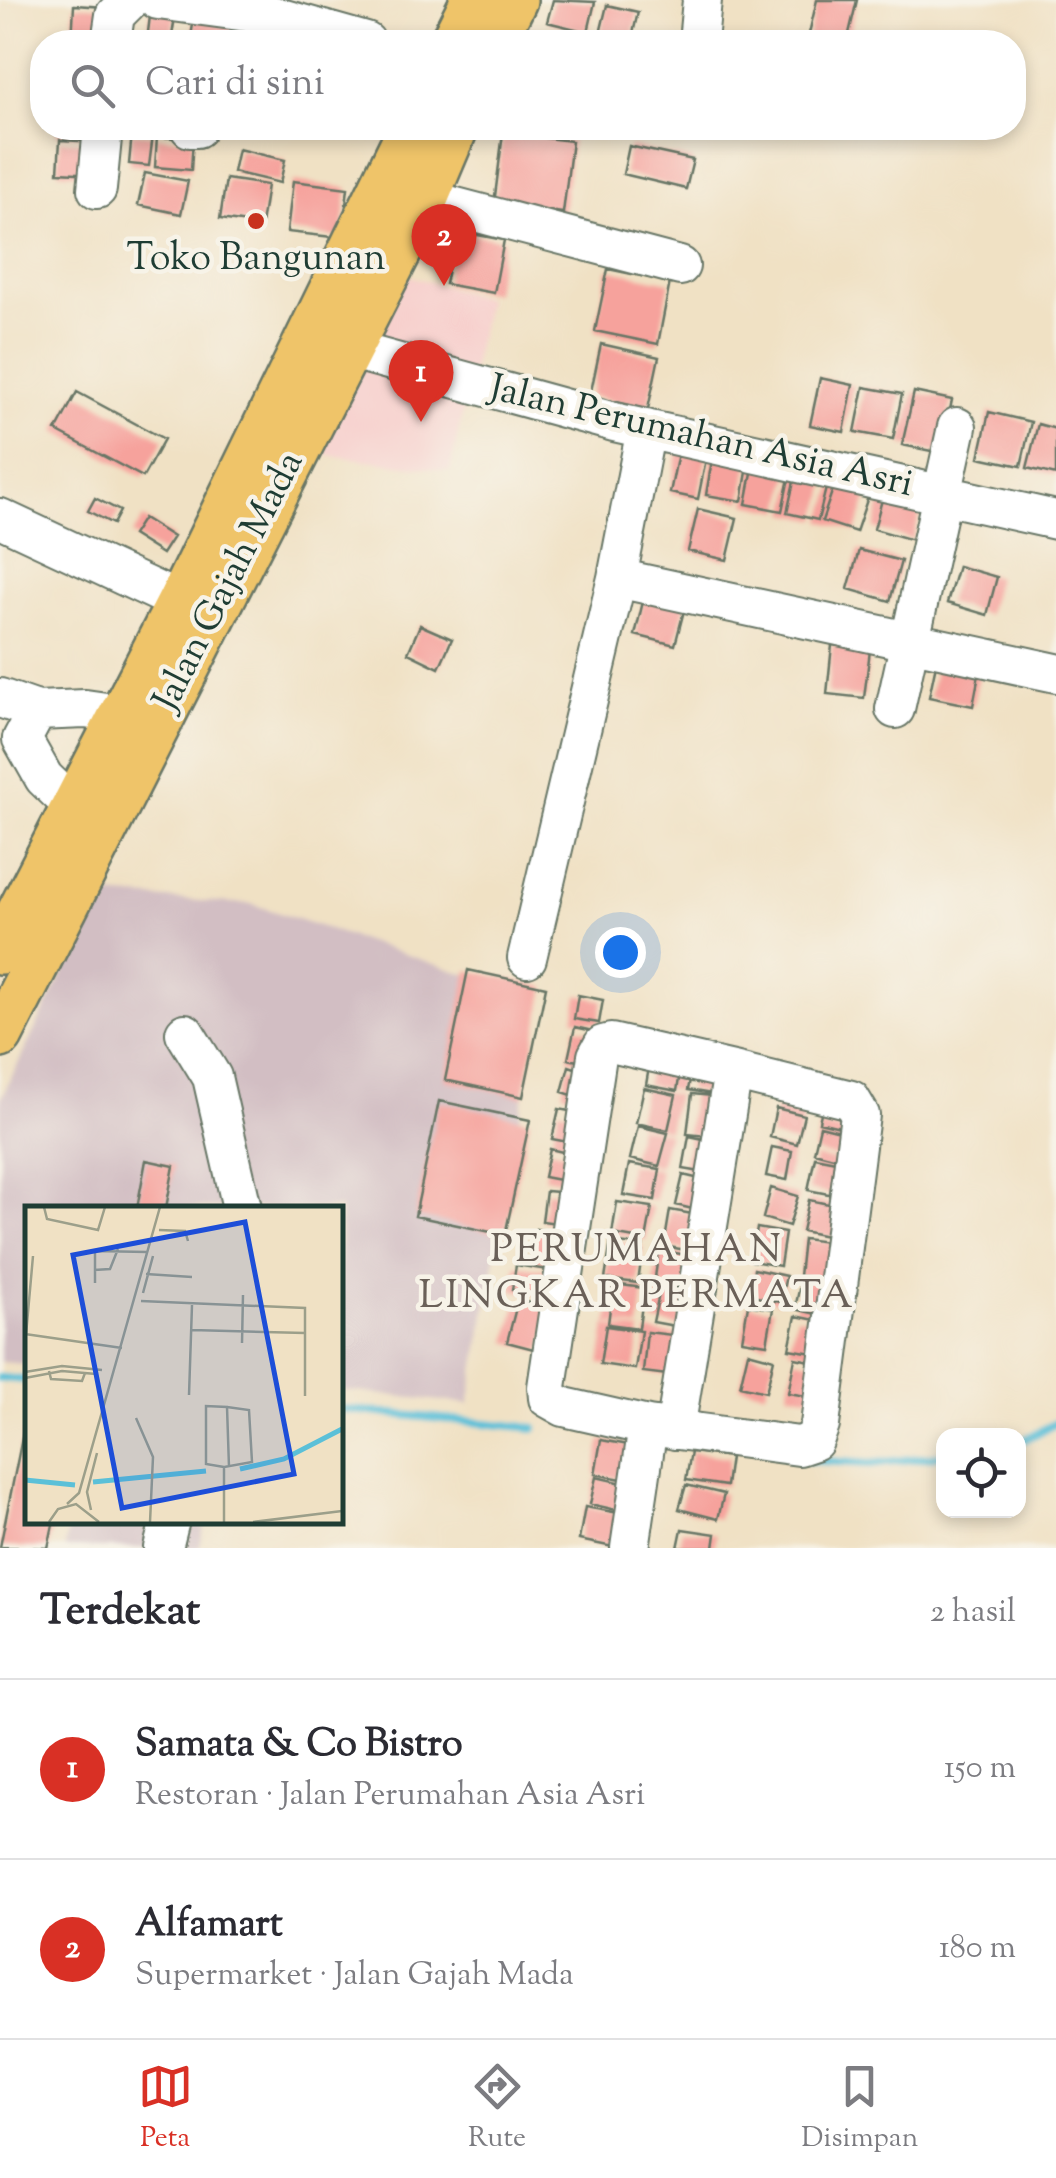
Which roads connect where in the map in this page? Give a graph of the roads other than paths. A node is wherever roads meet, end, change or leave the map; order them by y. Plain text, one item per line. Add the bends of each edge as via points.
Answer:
1 (130, 0) edge
2 (158, 0) edge
3 (474, 0) edge
4 (514, 0) edge
5 (702, 0) edge
6 (262, 29) edge
7 (112, 30) edge
8 (459, 30) edge
9 (500, 30) edge
10 (699, 30) edge
11 (103, 140) edge
12 (406, 140) edge
13 (450, 140) edge
14 (382, 187) junction
15 (97, 189) dead end
16 (425, 200) junction
17 (680, 266) dead end
18 (348, 350) junction
19 (958, 428) dead end
20 (646, 429) junction
21 (944, 496) junction
22 (0, 518) edge
23 (1056, 520) edge
24 (617, 578) junction
25 (180, 602) junction
26 (909, 639) junction
27 (1056, 673) edge
28 (0, 698) edge
29 (895, 709) dead end
30 (20, 726) edge
31 (120, 746) junction
32 (74, 807) junction
33 (0, 951) edge
34 (527, 958) dead end
35 (184, 1032) dead end
36 (0, 1035) edge
37 (733, 1071) junction
38 (242, 1206) edge
39 (662, 1428) junction
40 (169, 1523) edge
41 (163, 1548) edge
42 (630, 1548) edge

1 - 7 street via 115,15
2 - 6 street
3 - 8 main road
4 - 9 main road
5 - 10 street
11 - 15 street
12 - 14 main road, Jalan Gajah Mada
13 - 16 main road, Jalan Gajah Mada
14 - 16 street
14 - 25 main road, Jalan Gajah Mada
16 - 17 street
16 - 18 main road, Jalan Gajah Mada
18 - 20 street, Jalan Perumahan Asia Asri
18 - 31 main road, Jalan Gajah Mada via 209,618
19 - 21 street
20 - 21 street, Jalan Perumahan Asia Asri
20 - 24 street
21 - 23 street, Jalan Perumahan Asia Asri
21 - 26 street
22 - 25 street
24 - 26 street
24 - 34 street
25 - 31 main road, Jalan Gajah Mada
26 - 27 street
26 - 29 street
28 - 30 street
30 - 31 street via 86,709
30 - 32 street via 44,778
31 - 32 main road, Jalan Gajah Mada
31 - 36 main road, Jalan Gajah Mada
32 - 33 main road, Jalan Gajah Mada
35 - 38 street via 212,1076
37 - 39 street
37 - 39 street via 611,1043 597,1056 548,1394 564,1408
37 - 39 street via 851,1100 860,1115 820,1426 814,1441 799,1446
39 - 42 street
40 - 41 street

